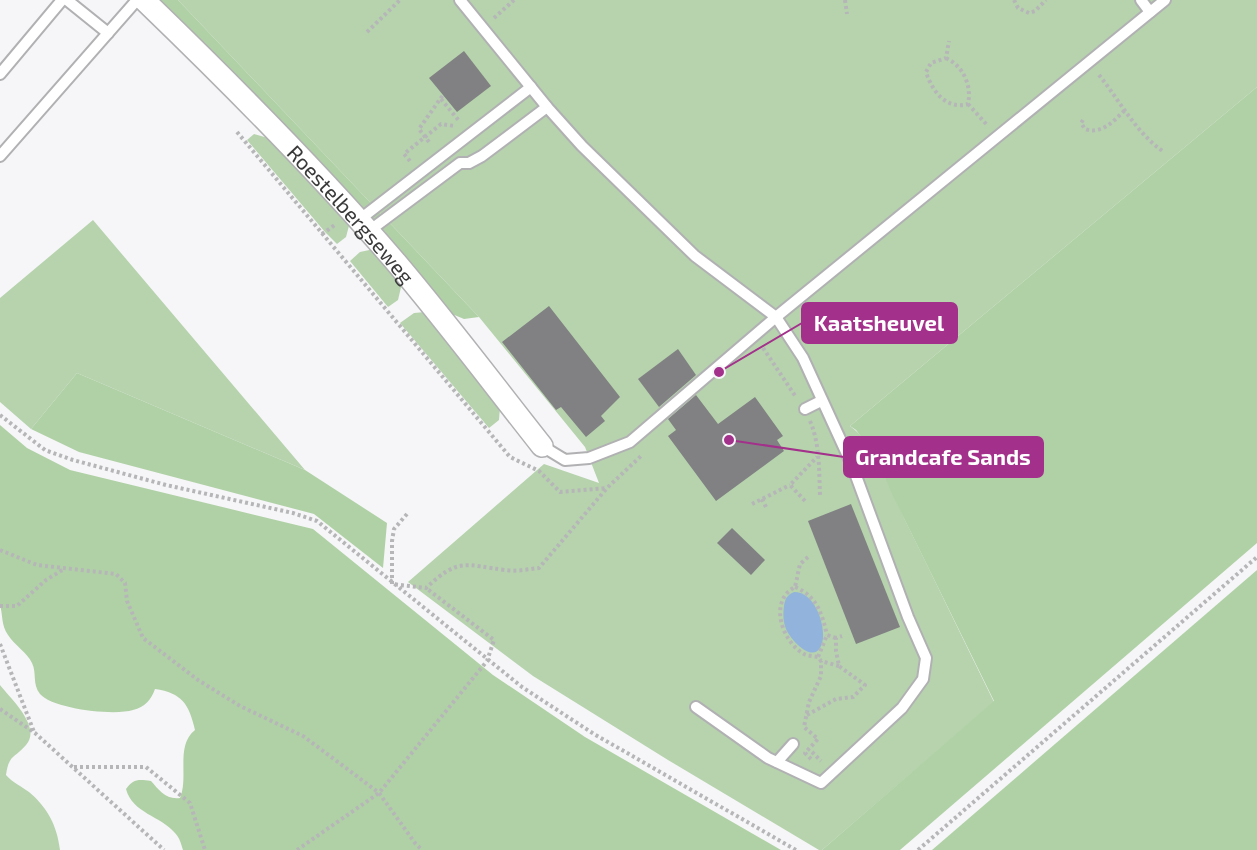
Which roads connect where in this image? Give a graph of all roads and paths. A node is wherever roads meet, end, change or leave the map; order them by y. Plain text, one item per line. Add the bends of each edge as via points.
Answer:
1 (62, 0) edge
2 (67, 0) edge
3 (137, 0) edge
4 (144, 0) edge
5 (400, 0) edge
6 (460, 0) edge
7 (514, 0) edge
8 (844, 0) edge
9 (1014, 0) edge
10 (1046, 0) edge
11 (1140, 0) edge
12 (1165, 0) edge
13 (1150, 12) junction
14 (847, 14) dead end
15 (483, 28) junction
16 (368, 32) dead end
17 (108, 33) junction
18 (949, 41) dead end
19 (946, 57) junction
20 (1089, 62) junction
21 (0, 74) edge
22 (531, 87) junction
23 (968, 104) junction
24 (547, 107) junction
25 (1125, 110) junction
26 (1083, 120) dead end
27 (462, 125) dead end
28 (237, 132) dead end
29 (998, 136) junction
30 (429, 142) dead end
31 (1164, 152) dead end
32 (0, 156) edge
33 (364, 225) junction
34 (776, 317) junction
35 (821, 401) junction
36 (805, 409) dead end
37 (0, 415) edge
38 (542, 446) joint
39 (642, 455) dead end
40 (818, 457) dead end
41 (790, 485) junction
42 (607, 489) junction
43 (762, 499) junction
44 (805, 501) dead end
45 (752, 504) dead end
46 (766, 507) dead end
47 (407, 514) dead end
48 (0, 550) edge
49 (808, 557) dead end
50 (1257, 557) edge
51 (64, 568) junction
52 (392, 584) junction
53 (795, 587) junction
54 (426, 588) junction
55 (0, 606) edge
56 (827, 635) junction
57 (842, 636) dead end
58 (837, 638) junction
59 (0, 644) edge
60 (819, 659) junction
61 (487, 661) junction
62 (839, 666) junction
63 (696, 707) dead end
64 (0, 709) edge
65 (807, 715) junction
66 (35, 733) junction
67 (793, 744) dead end
68 (777, 762) junction
69 (815, 762) dead end
70 (73, 767) junction
71 (379, 793) junction
72 (164, 850) edge
73 (205, 850) edge
74 (297, 850) edge
75 (422, 850) edge
76 (796, 850) edge
77 (918, 850) edge

1 - 21 lane
2 - 17 lane
3 - 17 lane
4 - 33 street, Roestelbergseweg
5 - 16 path
6 - 15 lane
7 - 15 path
8 - 14 path
9 - 10 path via 1018,8 1029,13
11 - 13 lane
12 - 13 lane
13 - 20 lane
15 - 22 lane
17 - 32 lane
18 - 19 path
19 - 23 path via 961,69
19 - 23 path via 931,63 926,72 929,83 951,105
20 - 25 path
20 - 29 lane
22 - 24 lane
22 - 33 lane
23 - 29 path
24 - 33 lane via 483,156 460,163
24 - 34 lane via 695,256
25 - 26 path via 1099,131 1084,129
25 - 31 path via 1150,143
27 - 30 path via 442,97 419,129
28 - 42 path via 510,457 539,471 560,492
29 - 34 lane
33 - 38 street, Roestelbergseweg
34 - 35 lane via 803,358
34 - 38 lane via 630,442 589,458 565,460
35 - 36 lane
35 - 68 lane via 852,465 926,658 925,668 923,679 902,708 821,783
37 - 52 path via 45,450 73,460 317,521
39 - 42 path
40 - 41 path
41 - 43 path
41 - 44 path
42 - 54 path via 539,568 508,571 472,564 455,566
43 - 45 path
43 - 46 path
47 - 52 path via 394,529
48 - 51 path via 38,565
49 - 53 path via 800,564
50 - 77 path
51 - 55 path via 16,606
51 - 71 path via 116,574 125,583 127,601 143,638 240,706 303,736
52 - 54 path
52 - 61 path
53 - 56 path via 815,601
53 - 60 path via 782,599 780,620 792,645
54 - 61 path via 494,640
56 - 58 path
56 - 60 path
57 - 58 path
58 - 62 path
59 - 66 path
60 - 62 path
60 - 65 path via 821,676
61 - 71 path
61 - 76 path via 594,734
62 - 65 path via 866,685 853,697 836,699
63 - 68 lane
64 - 66 path
65 - 69 path via 804,727 818,739 812,752 821,760 818,765
66 - 70 path
67 - 68 lane
70 - 72 path
70 - 73 path via 146,767 190,803
71 - 74 path
71 - 75 path

